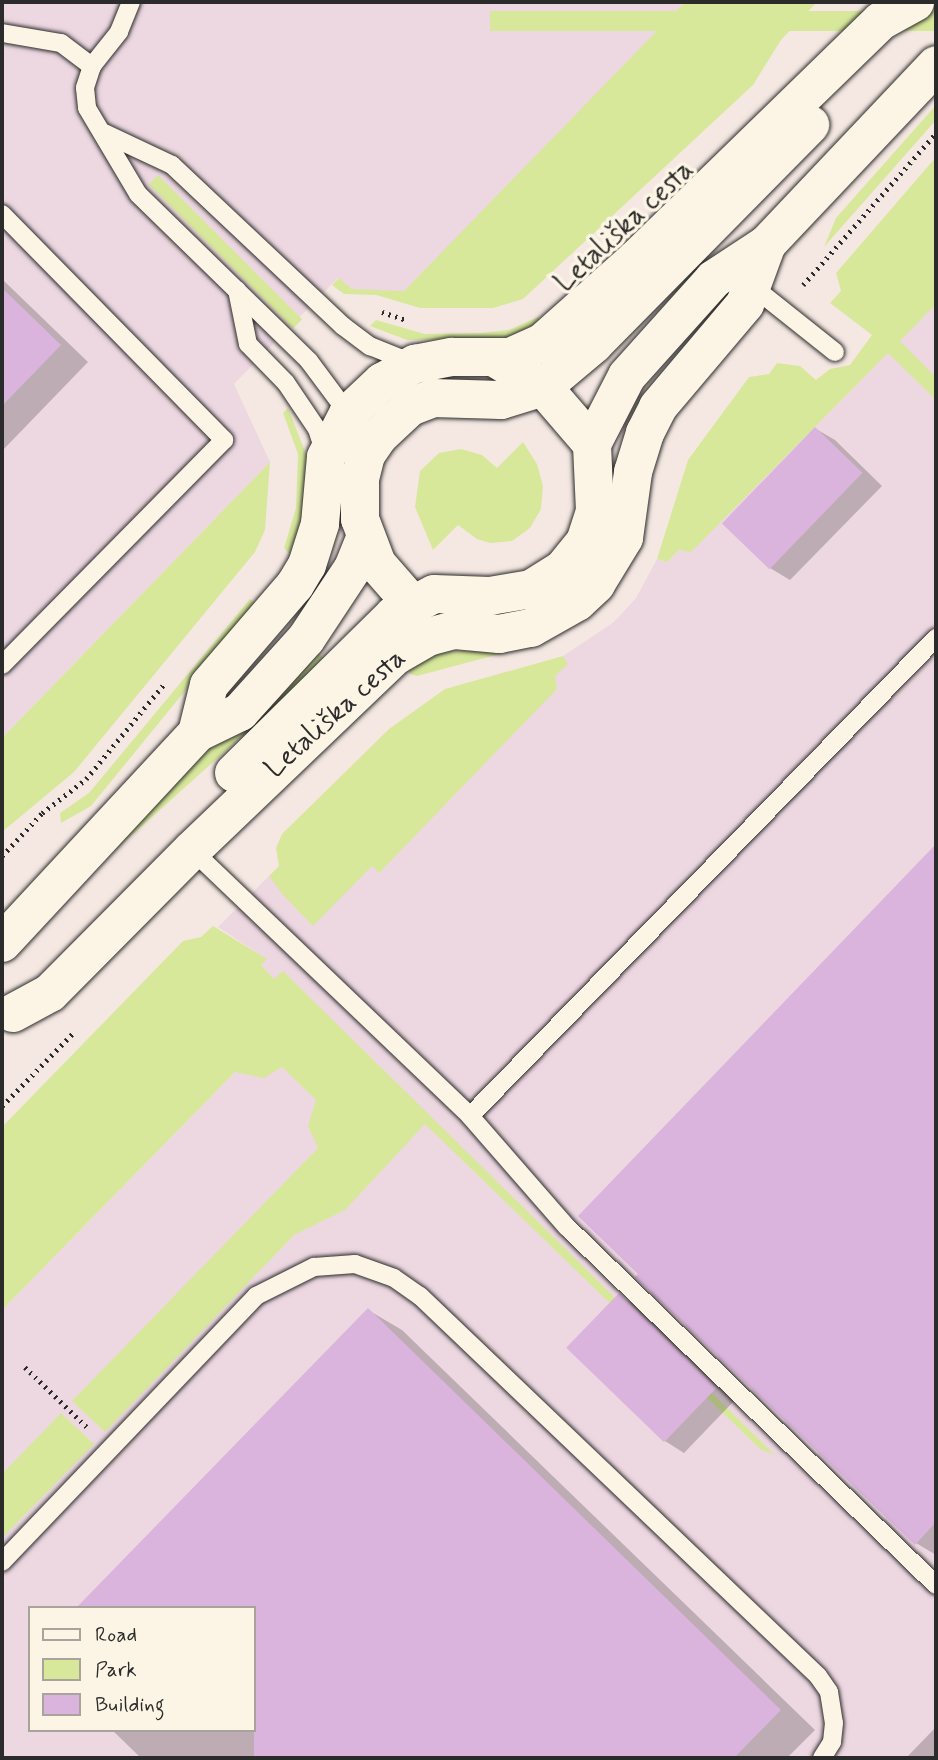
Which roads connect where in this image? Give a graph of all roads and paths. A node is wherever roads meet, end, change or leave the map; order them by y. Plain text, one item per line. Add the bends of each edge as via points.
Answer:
1 (131, 2) edge
2 (914, 3) edge
3 (2, 33) edge
4 (936, 65) edge
5 (92, 66) junction
6 (936, 133) edge
7 (104, 134) junction
8 (2, 215) edge
9 (767, 244) junction
10 (820, 265) dead end
11 (752, 286) junction
12 (237, 290) junction
13 (374, 308) dead end
14 (416, 322) dead end
15 (835, 352) dead end
16 (495, 358) junction
17 (415, 364) junction
18 (543, 387) junction
19 (348, 414) junction
20 (592, 444) junction
21 (366, 455) junction
22 (326, 457) junction
23 (365, 539) junction
24 (412, 604) junction
25 (936, 638) edge
26 (2, 666) edge
27 (173, 674) dead end
28 (197, 733) junction
29 (191, 850) junction
30 (2, 856) edge
31 (2, 943) edge
32 (8, 1018) edge
33 (470, 1116) junction
34 (25, 1367) dead end
35 (110, 1449) junction
36 (2, 1562) edge
37 (936, 1586) edge
38 (822, 1758) edge

1 - 5 lane via 118,32
2 - 16 main road, Letališka cesta via 881,20 571,320 525,351
2 - 18 main road, Letališka cesta via 900,33 872,62 695,244
3 - 5 lane via 61,43
4 - 9 main road, Letališka cesta
5 - 7 lane via 85,88 87,108
6 - 10 path
7 - 12 lane via 138,194
7 - 17 lane via 172,165 343,327 370,346
8 - 26 lane via 224,440
9 - 11 main road, Letališka cesta
9 - 20 main road, Letališka cesta via 714,279 627,376
11 - 15 lane
11 - 29 main road, Letališka cesta via 745,304 658,407 637,453 624,538 596,584 577,602 531,628 499,634 455,630 411,645 379,670
12 - 19 lane via 309,361
12 - 22 lane via 248,344 286,383 317,429
13 - 14 path
16 - 17 main road, Letališka cesta via 452,357
16 - 18 main road, Letališka cesta
17 - 19 main road, Letališka cesta via 382,382
18 - 20 main road, Letališka cesta
18 - 21 main road, Letališka cesta via 501,400 433,398 410,407 390,423
19 - 21 lane
19 - 22 main road, Letališka cesta
20 - 24 main road, Letališka cesta via 595,510 585,542 563,569 531,589 490,596 443,593
21 - 23 main road, Letališka cesta via 359,501
22 - 28 main road, Letališka cesta via 320,524 307,565 209,685
23 - 24 main road, Letališka cesta via 377,564
23 - 28 main road, Letališka cesta via 353,568 306,639 240,712
24 - 32 main road, Letališka cesta via 358,648 32,976
25 - 33 lane
27 - 30 path via 86,779 42,813
28 - 31 main road, Letališka cesta
29 - 32 main road, Letališka cesta via 50,993
29 - 33 lane
33 - 37 lane via 567,1227
34 - 35 path
35 - 36 lane
35 - 38 lane via 256,1296 314,1267 355,1264 383,1273 420,1296 818,1676 829,1692 834,1723 832,1742

